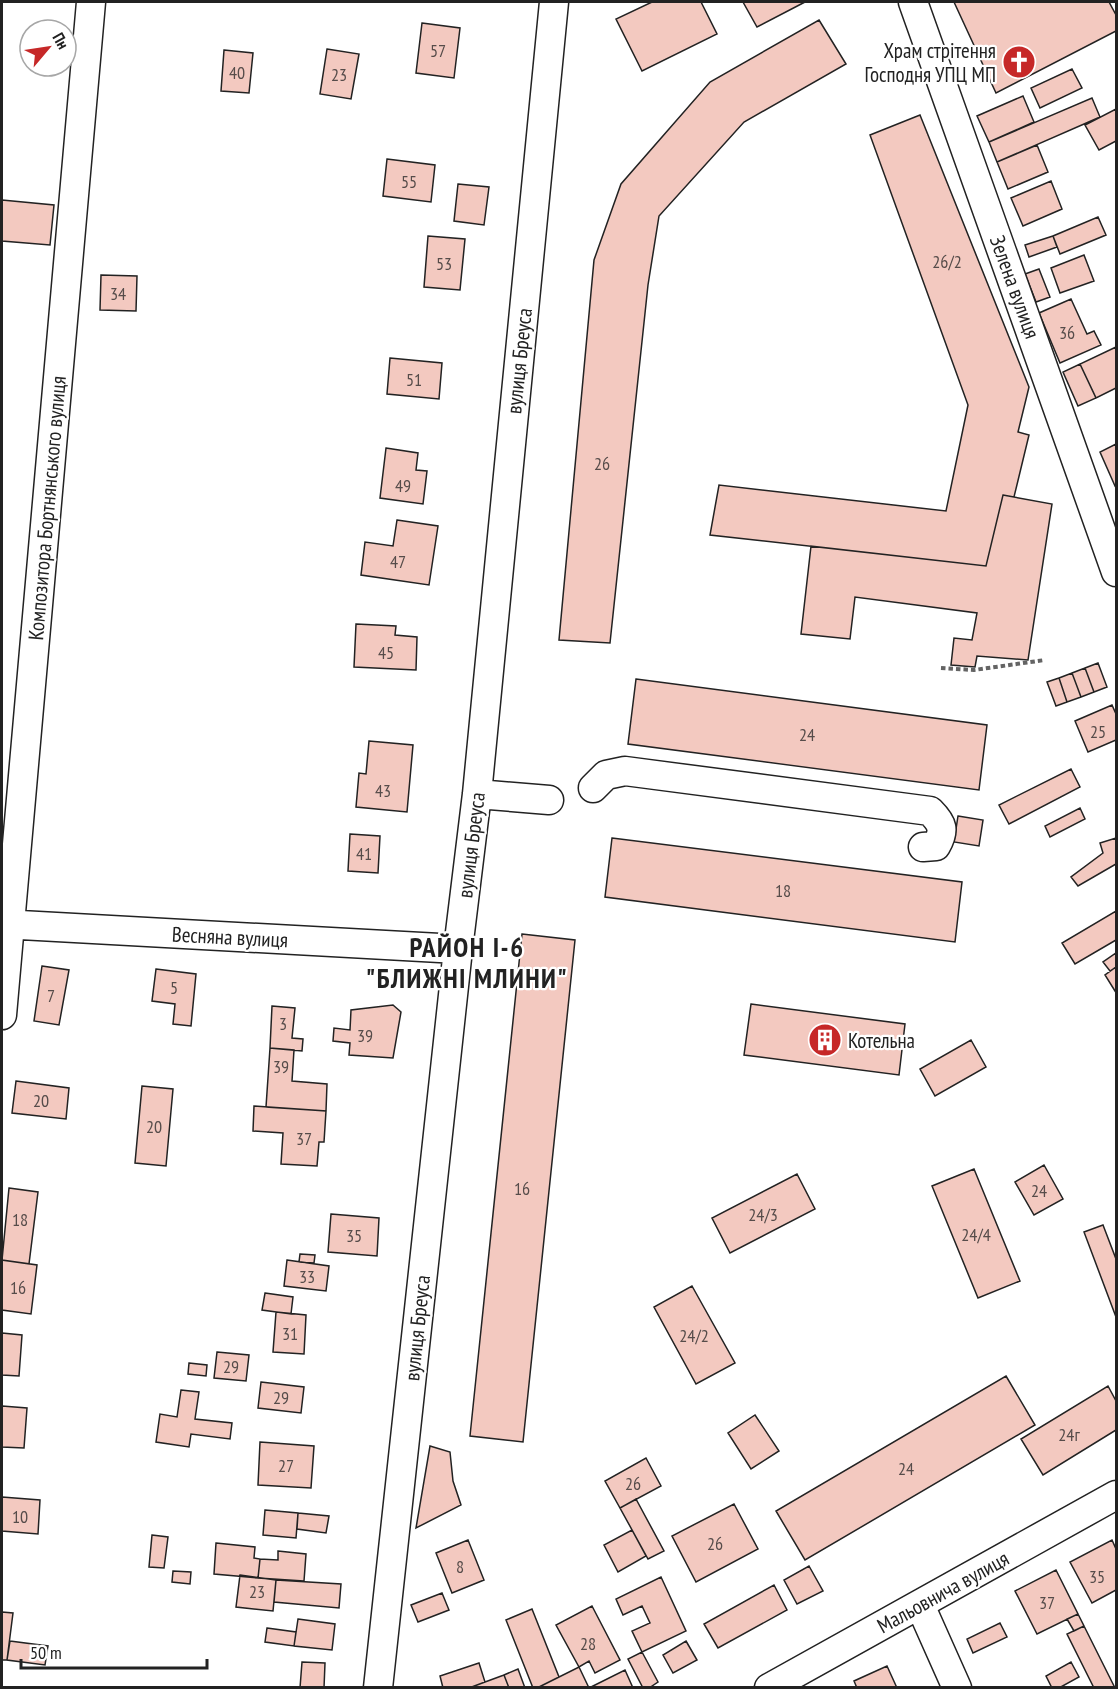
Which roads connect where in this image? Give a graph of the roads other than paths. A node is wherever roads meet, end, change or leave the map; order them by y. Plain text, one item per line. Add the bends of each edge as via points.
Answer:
1 (91, 2) edge
2 (554, 2) edge
3 (913, 2) edge
4 (1116, 572) edge
5 (593, 788) dead end
6 (477, 794) junction
7 (549, 800) dead end
8 (923, 847) dead end
9 (6, 924) edge
10 (458, 949) junction
11 (2, 1015) edge
12 (1116, 1495) edge
13 (920, 1605) junction
14 (378, 1688) edge
15 (769, 1688) edge
16 (957, 1688) edge

1 - 9 street, Композитора Бортнянського вулиця
2 - 6 street, вулиця Бреуса
3 - 4 street, Зелена вулиця
5 - 8 street via 606,775 625,771 930,812 940,821 942,835 936,846
6 - 7 street
6 - 10 street, вулиця Бреуса
9 - 10 street, Весняна вулиця
9 - 11 street, Композитора Бортнянського вулиця
10 - 14 street, вулиця Бреуса
12 - 13 street, Мальовнича вулиця
13 - 15 street, Мальовнича вулиця
13 - 16 street

